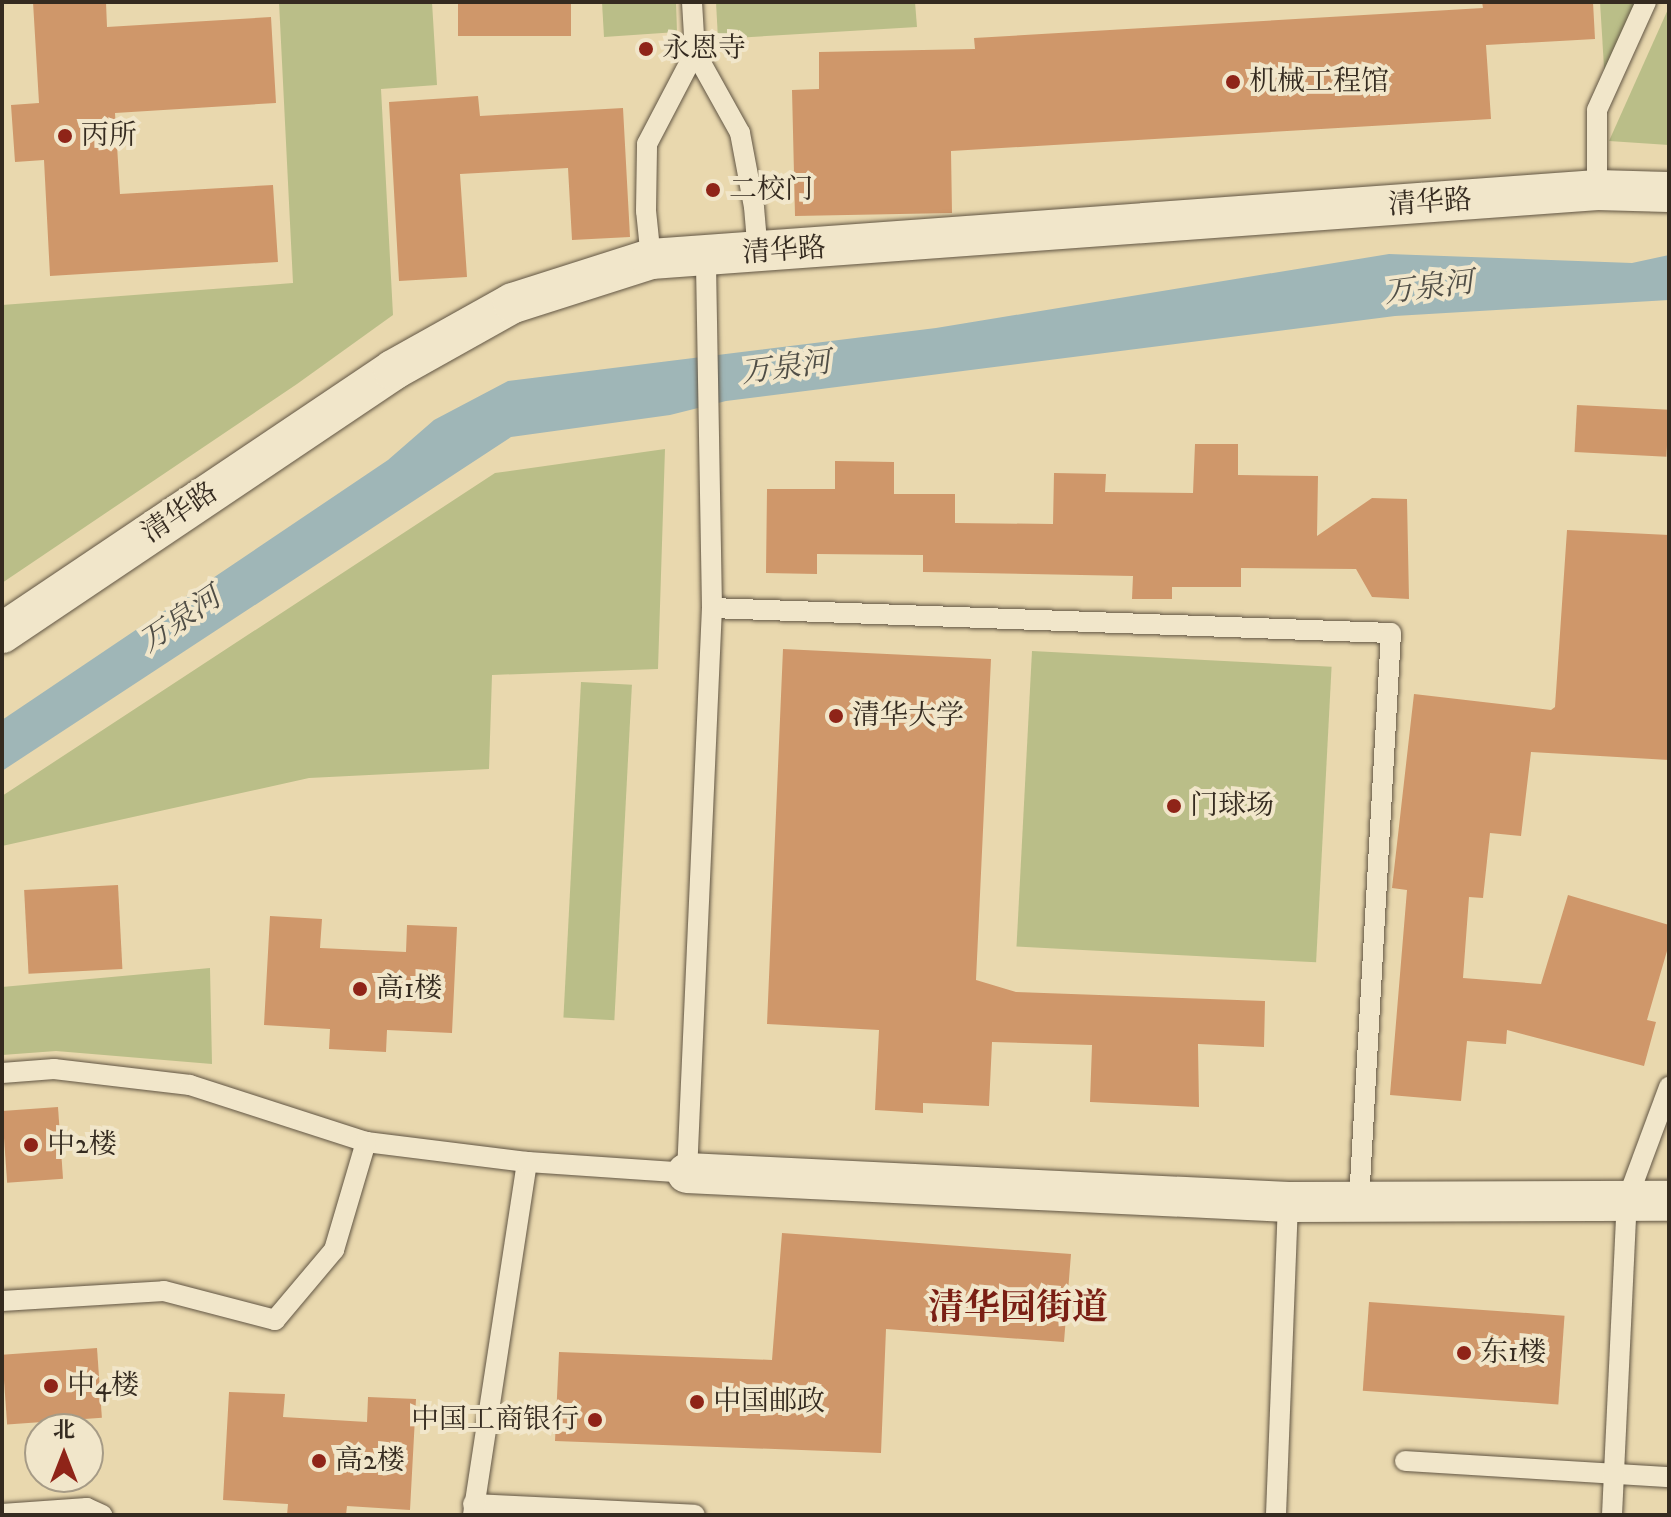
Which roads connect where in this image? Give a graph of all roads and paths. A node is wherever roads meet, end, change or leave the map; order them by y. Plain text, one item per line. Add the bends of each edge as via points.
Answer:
1 (692, 2) edge
2 (1646, 2) edge
3 (695, 52) junction
4 (1597, 190) junction
5 (1653, 192) edge
6 (758, 254) junction
7 (706, 257) junction
8 (651, 259) junction
9 (712, 608) junction
10 (2, 633) edge
11 (2, 1073) edge
12 (1669, 1087) edge
13 (366, 1142) junction
14 (527, 1162) junction
15 (687, 1173) junction
16 (1627, 1200) junction
17 (1359, 1201) junction
18 (1669, 1201) edge
19 (1288, 1202) junction
20 (2, 1301) edge
21 (1405, 1461) dead end
22 (1616, 1474) junction
23 (1669, 1477) edge
24 (473, 1509) edge
25 (2, 1514) edge
26 (102, 1515) edge
27 (695, 1515) edge
28 (1276, 1515) edge
29 (1612, 1515) edge

1 - 3 lane
2 - 4 lane via 1597,110
3 - 6 lane via 740,133
3 - 8 lane via 647,144
4 - 5 street, 清华路
4 - 6 street, 清华路
6 - 7 street, 清华路
7 - 8 street, 清华路
7 - 9 lane
8 - 10 street, 清华路 via 513,303 393,370
9 - 15 lane
9 - 17 lane via 1391,633
11 - 13 lane via 54,1069 190,1085
12 - 16 lane
13 - 14 lane
13 - 20 lane via 334,1250 275,1320 164,1291
14 - 15 lane
14 - 24 lane
15 - 19 street
16 - 17 street
16 - 18 street
16 - 22 lane
17 - 19 street
19 - 28 lane
21 - 22 lane
22 - 23 lane
22 - 29 lane
24 - 27 lane
25 - 26 lane via 87,1508

